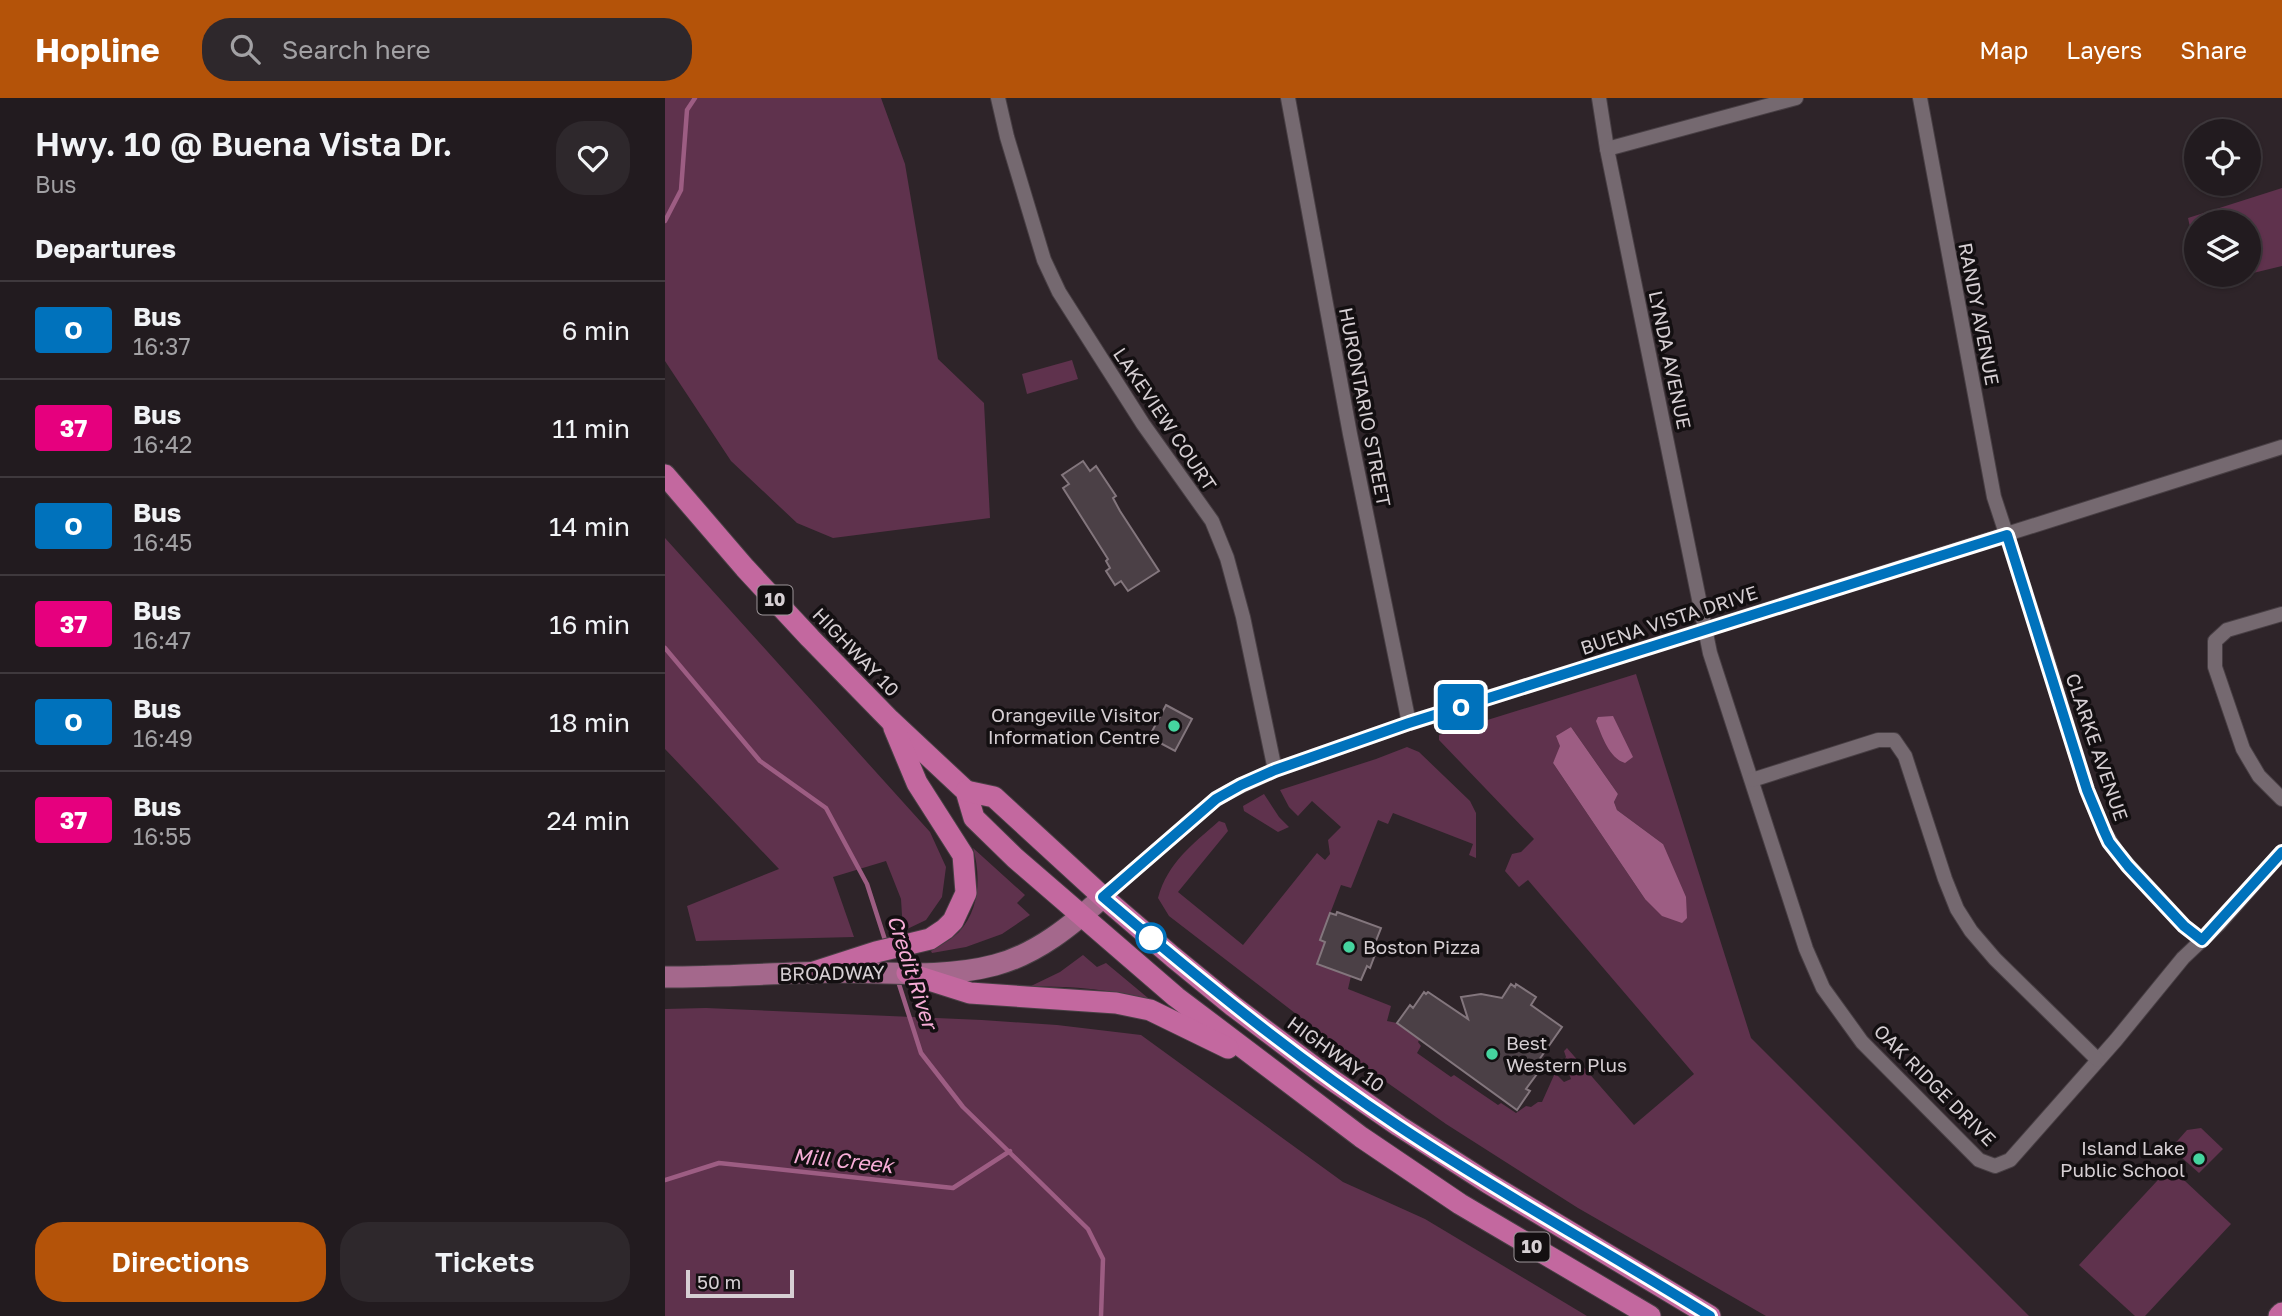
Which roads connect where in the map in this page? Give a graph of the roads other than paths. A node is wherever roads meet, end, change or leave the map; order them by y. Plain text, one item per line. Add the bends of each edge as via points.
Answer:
1 (999, 98) edge
2 (1288, 98) edge
3 (1599, 98) edge
4 (1796, 98) edge
5 (1920, 98) edge
6 (1607, 149) junction
7 (2282, 447) edge
8 (665, 475) edge
9 (2007, 535) junction
10 (2282, 614) edge
11 (1705, 629) junction
12 (890, 720) junction
13 (1409, 723) junction
14 (1275, 770) junction
15 (1752, 780) junction
16 (966, 791) junction
17 (2282, 800) edge
18 (2282, 852) edge
19 (1103, 897) junction
20 (1082, 916) junction
21 (2202, 940) junction
22 (879, 962) junction
23 (811, 972) joint
24 (907, 973) junction
25 (665, 977) edge
26 (2098, 1060) junction
27 (1270, 1067) junction
28 (1650, 1316) edge
29 (1710, 1316) edge

1 - 14 street, LAKEVIEW COURT via 1044,260 1059,292 1212,521 1222,545 1243,617
2 - 13 street, HURONTARIO STREET
3 - 6 street, LYNDA AVENUE
4 - 6 street
5 - 9 street, RANDY AVENUE via 1994,498
6 - 11 street, LYNDA AVENUE
7 - 9 street, BUENA VISTA DRIVE
8 - 12 highway, HIGHWAY 10 / 10 via 745,568
9 - 11 street, BUENA VISTA DRIVE
9 - 21 street, CLARKE AVENUE via 2087,790 2109,842
10 - 17 street via 2227,631 2215,641 2215,667 2243,749 2259,776
11 - 13 street, BUENA VISTA DRIVE
11 - 15 street, OAK RIDGE DRIVE
12 - 16 highway, HIGHWAY 10 / 10
12 - 22 highway via 917,783 963,855 966,893 945,929 930,939 900,947
13 - 14 street, BUENA VISTA DRIVE
14 - 19 street, BUENA VISTA DRIVE via 1216,799
15 - 26 street via 1878,740 1894,740 1905,756 1957,909 1995,959
15 - 26 street, OAK RIDGE DRIVE via 1794,915 1823,988 1862,1042 1979,1160 1995,1166 2010,1160
16 - 19 highway, HIGHWAY 10 / 10 via 994,797
16 - 20 highway, HIGHWAY 10 / 10 via 974,818
18 - 21 street, OAK RIDGE DRIVE
19 - 20 main road, BROADWAY
19 - 29 highway, HIGHWAY 10 / 10 via 1233,1006 1322,1073 1488,1184
20 - 24 main road, BROADWAY via 1024,955 997,964 963,972
20 - 27 highway, HIGHWAY 10 / 10 via 1176,997
21 - 26 street, OAK RIDGE DRIVE
22 - 23 highway
22 - 24 main road, BROADWAY
23 - 25 main road, BROADWAY
24 - 27 highway via 970,993 1097,1001 1150,1010
27 - 28 highway, HIGHWAY 10 / 10 via 1361,1137 1460,1204

